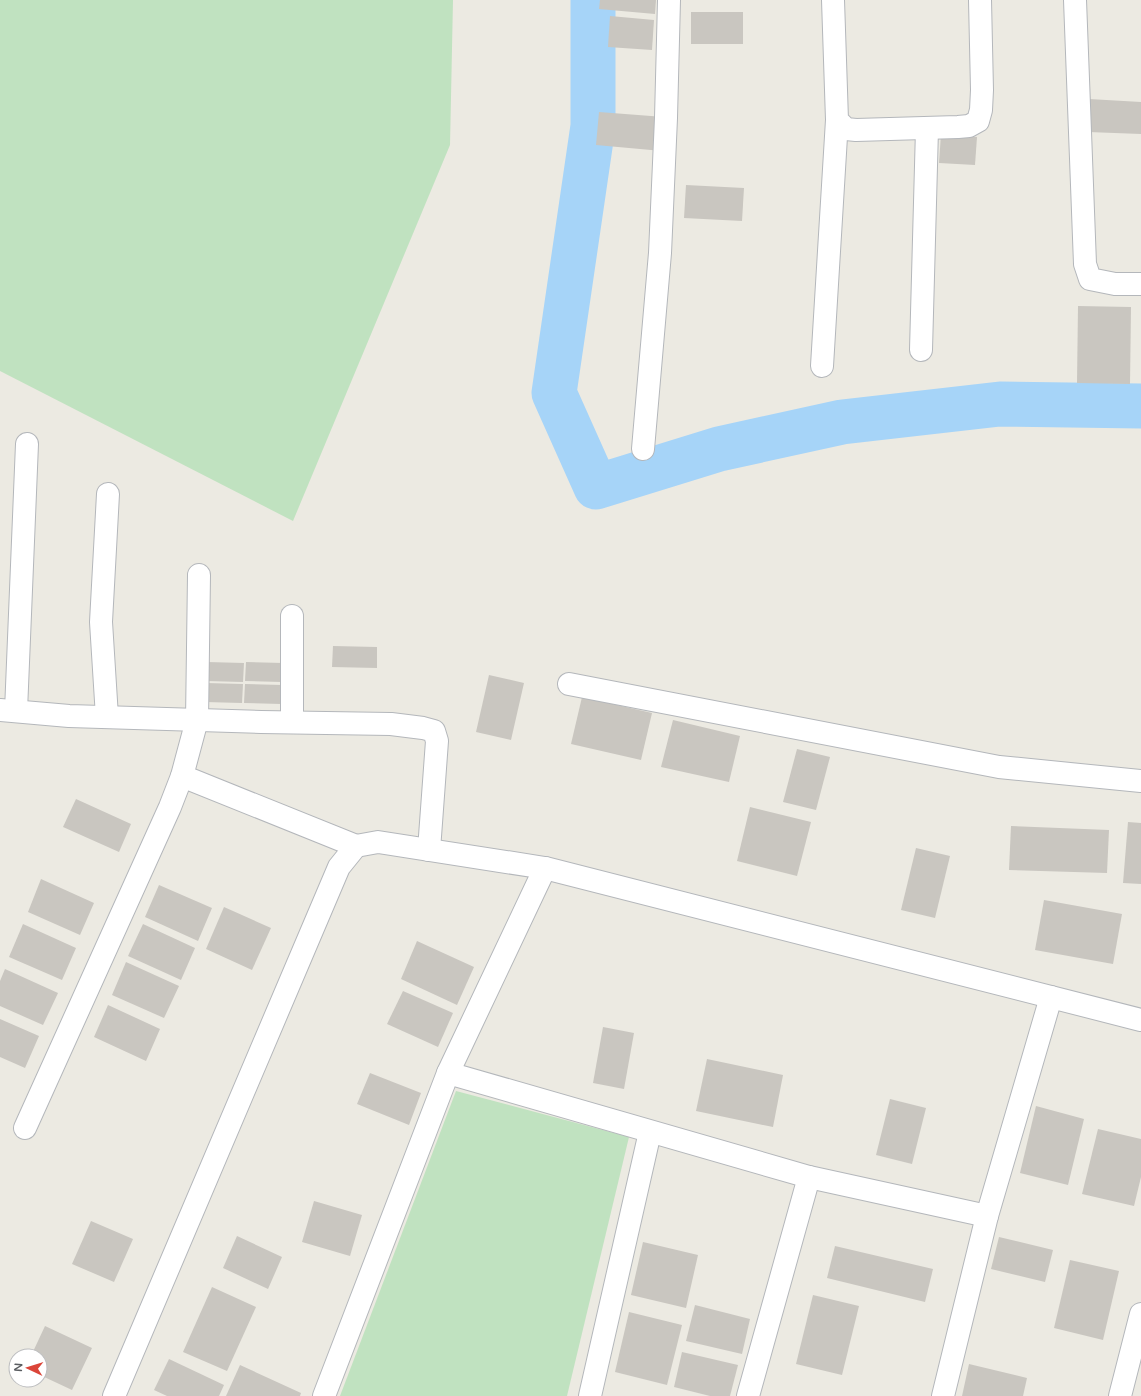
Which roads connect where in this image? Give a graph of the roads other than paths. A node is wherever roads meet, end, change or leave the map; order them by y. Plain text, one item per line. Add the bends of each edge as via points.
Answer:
1 (669, 0) edge
2 (833, 0) edge
3 (980, 0) edge
4 (1075, 0) edge
5 (837, 120) junction
6 (927, 129) junction
7 (1141, 284) edge
8 (920, 350) dead end
9 (822, 366) dead end
10 (27, 444) dead end
11 (643, 449) dead end
12 (108, 494) dead end
13 (199, 575) dead end
14 (292, 616) dead end
15 (569, 684) dead end
16 (8, 711) edge
17 (106, 717) junction
18 (197, 720) junction
19 (292, 722) junction
20 (182, 776) junction
21 (1141, 782) edge
22 (356, 846) junction
23 (429, 850) junction
24 (545, 868) junction
25 (1051, 997) junction
26 (1141, 1020) edge
27 (448, 1073) junction
28 (25, 1128) dead end
29 (650, 1132) junction
30 (809, 1178) junction
31 (987, 1216) junction
32 (1141, 1314) edge
33 (114, 1396) edge
34 (324, 1396) edge
35 (590, 1396) edge
36 (748, 1396) edge
37 (943, 1396) edge
38 (1120, 1396) edge

1 - 11 street via 660,253
2 - 5 street
3 - 6 street via 982,90 978,121 969,126
4 - 7 street via 1085,264 1090,279 1115,284
5 - 6 street via 846,129
5 - 9 street
6 - 8 street
10 - 16 street
12 - 17 street via 101,622
13 - 18 street
14 - 19 street
15 - 21 street via 999,767
16 - 17 street
17 - 18 street
18 - 19 street
18 - 20 street
19 - 23 street via 391,724 434,731 437,741
20 - 22 street
20 - 28 street
22 - 23 street via 378,842
22 - 33 street via 339,867
23 - 24 street
24 - 25 street
24 - 27 street
25 - 26 street
25 - 31 street
27 - 29 street
27 - 34 street
29 - 30 street
29 - 35 street
30 - 31 street
30 - 36 street
31 - 37 street
32 - 38 street

